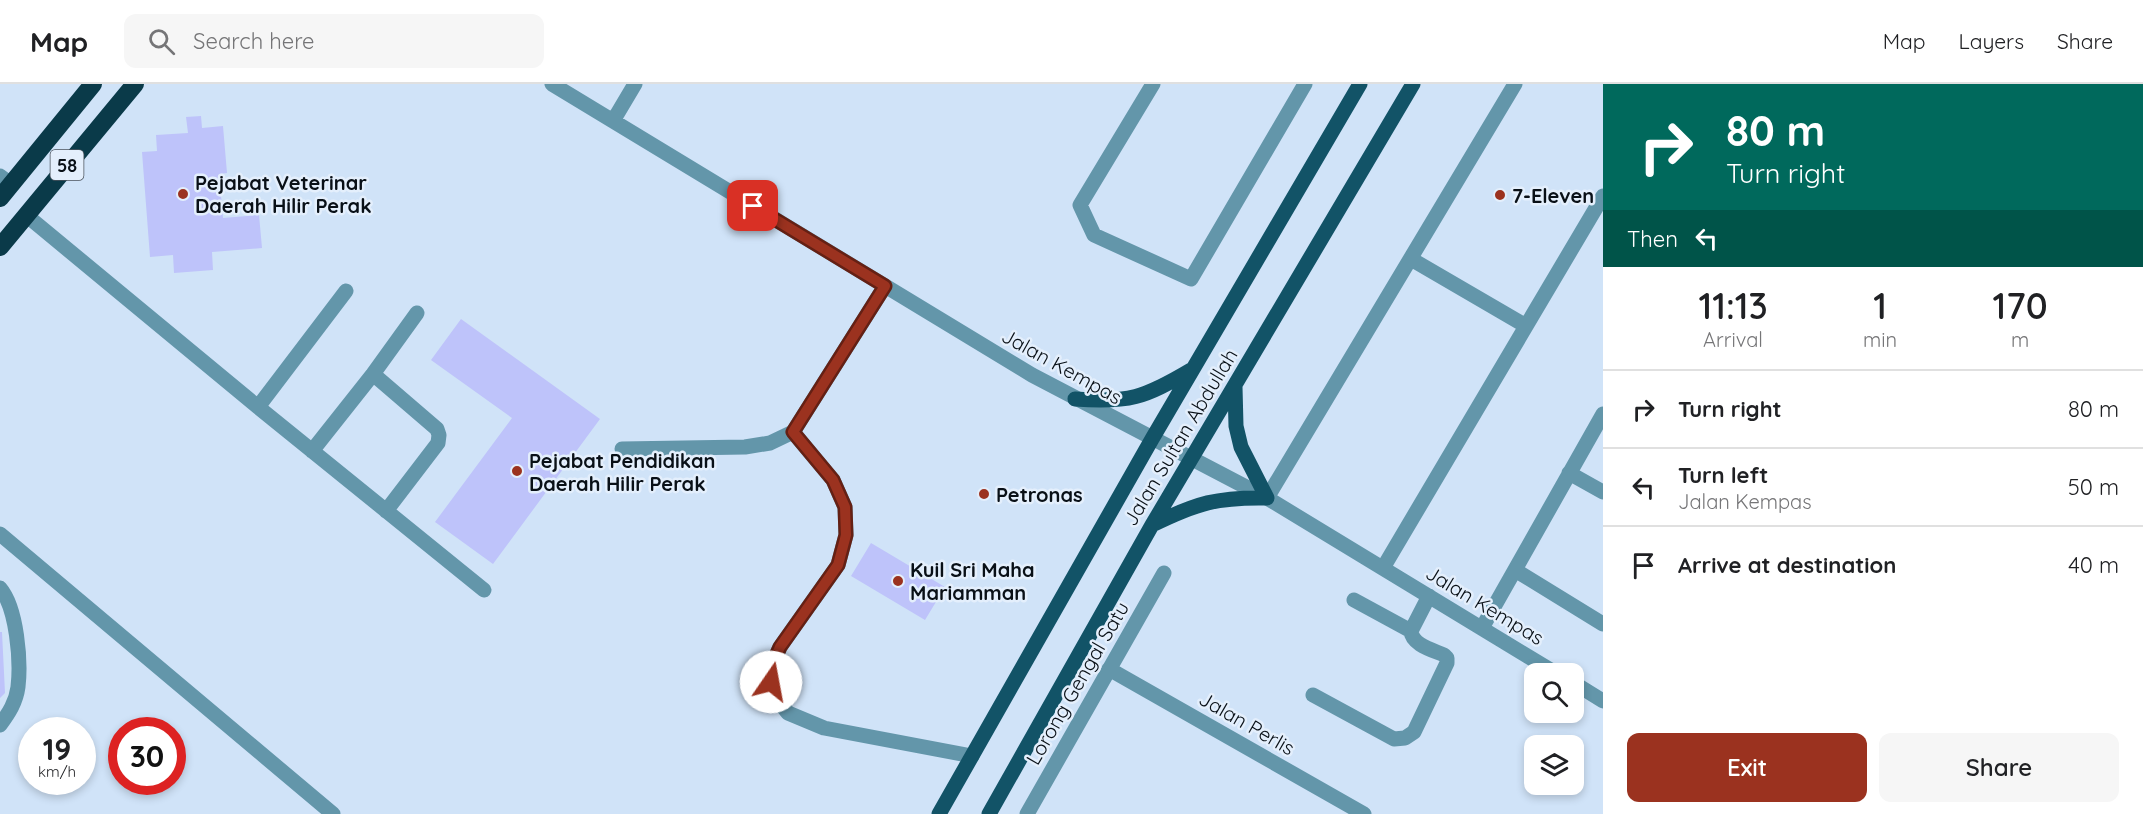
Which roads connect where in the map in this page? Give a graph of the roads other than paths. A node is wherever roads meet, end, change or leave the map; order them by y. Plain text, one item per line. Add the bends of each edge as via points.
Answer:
1 (93, 84) edge
2 (135, 84) edge
3 (552, 84) edge
4 (634, 84) edge
5 (1153, 84) edge
6 (1305, 84) edge
7 (1360, 84) edge
8 (1413, 84) edge
9 (1515, 84) edge
10 (614, 122) junction
11 (4, 186) edge
12 (1603, 196) edge
13 (26, 215) junction
14 (0, 247) edge
15 (1411, 259) junction
16 (885, 286) junction
17 (346, 291) dead end
18 (417, 314) dead end
19 (1526, 326) junction
20 (1193, 369) junction
21 (373, 374) junction
22 (1235, 387) junction
23 (1075, 399) junction
24 (258, 407) junction
25 (1603, 414) edge
26 (793, 432) junction
27 (1152, 439) junction
28 (622, 449) dead end
29 (312, 451) junction
30 (1192, 459) junction
31 (1569, 473) junction
32 (1603, 492) edge
33 (1267, 498) junction
34 (386, 511) junction
35 (1152, 525) junction
36 (0, 534) edge
37 (1383, 568) junction
38 (1515, 570) junction
39 (1164, 573) dead end
40 (0, 588) edge
41 (484, 590) dead end
42 (1429, 596) junction
43 (1354, 600) dead end
44 (1603, 624) edge
45 (1482, 628) junction
46 (1411, 631) junction
47 (1539, 663) edge
48 (1109, 669) junction
49 (1584, 689) edge
50 (1313, 695) dead end
51 (1603, 701) edge
52 (0, 725) edge
53 (972, 756) junction
54 (333, 814) edge
55 (939, 814) edge
56 (989, 814) edge
57 (1027, 814) edge
58 (1364, 814) edge

1 - 11 highway, 58
2 - 13 highway, 58
3 - 10 street, Jalan Kempas
4 - 10 street
5 - 6 street via 1080,205 1094,235 1191,279
7 - 20 main road, Jalan Sultan Abdullah
8 - 22 main road, Jalan Sultan Abdullah
9 - 15 street
10 - 16 street, Jalan Kempas
12 - 19 street
13 - 14 highway, 58
13 - 24 street
15 - 19 street
15 - 33 street
16 - 23 street, Jalan Kempas
16 - 26 street
17 - 24 street
18 - 21 street
19 - 37 street
20 - 23 main road via 1156,391 1132,399
20 - 27 main road, Jalan Sultan Abdullah
21 - 29 street
21 - 34 street via 437,429 439,435 438,443
22 - 30 main road, Jalan Sultan Abdullah
22 - 33 main road via 1241,447
23 - 27 street, Jalan Kempas
24 - 29 street
25 - 31 street
26 - 28 street via 770,443 745,447
26 - 53 street via 833,480 845,507 846,535 838,565 780,647 770,670 773,694 788,713 824,728
27 - 30 street, Jalan Kempas
27 - 53 main road, Jalan Sultan Abdullah
29 - 34 street
30 - 33 street, Jalan Kempas
30 - 35 main road, Jalan Sultan Abdullah
31 - 32 street
31 - 38 street
33 - 35 main road via 1205,502
33 - 37 street, Jalan Kempas
34 - 41 street
35 - 56 main road, Jalan Sultan Abdullah
36 - 54 street
37 - 42 street, Jalan Kempas
38 - 44 street
38 - 45 street
39 - 48 street, Lorong Gengal Satu
40 - 52 street via 7,596 18,657 18,687 11,710
42 - 45 street, Jalan Kempas
42 - 46 street
43 - 46 street
45 - 47 street, Jalan Kempas
46 - 50 street via 1415,641 1444,655 1447,663 1414,732 1405,738 1394,739
48 - 57 street, Lorong Gengal Satu
48 - 58 street, Jalan Perlis
49 - 51 street
53 - 55 main road, Jalan Sultan Abdullah

